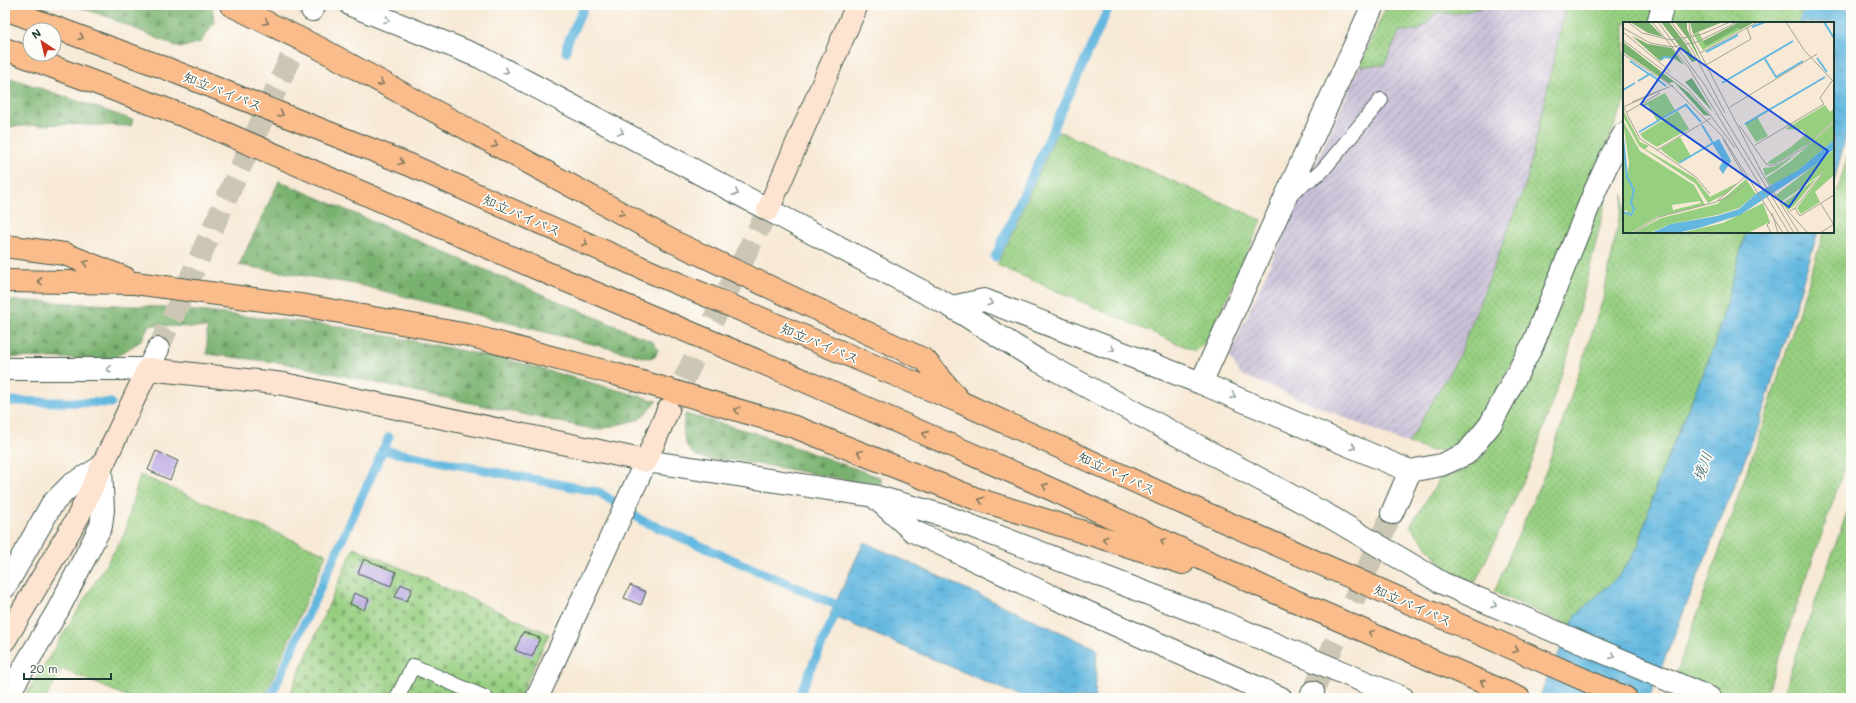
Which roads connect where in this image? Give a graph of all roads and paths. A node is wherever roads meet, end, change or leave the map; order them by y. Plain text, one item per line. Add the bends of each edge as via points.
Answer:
1 (231, 5) edge
2 (351, 5) edge
3 (857, 5) edge
4 (1373, 5) edge
5 (1663, 5) edge
6 (5, 9) edge
7 (1658, 22) edge
8 (5, 49) edge
9 (1381, 100) dead end
10 (1623, 136) edge
11 (1288, 194) junction
12 (768, 210) junction
13 (5, 246) edge
14 (5, 281) edge
15 (135, 283) junction
16 (952, 307) junction
17 (158, 349) tunnel mouth
18 (5, 369) edge
19 (148, 369) junction
20 (1201, 383) junction
21 (960, 402) junction
22 (668, 410) tunnel mouth
23 (646, 461) junction
24 (101, 467) junction
25 (1410, 471) junction
26 (874, 496) junction
27 (1392, 513) tunnel mouth
28 (5, 587) edge
29 (1263, 587) junction
30 (5, 640) edge
31 (6, 698) edge
32 (397, 698) edge
33 (486, 698) edge
34 (537, 698) edge
35 (1281, 698) edge
36 (1403, 698) edge
37 (1519, 698) edge
38 (1626, 698) edge
39 (1710, 698) edge

1 -> 21 highway via 321,49 674,242 925,360
2 -> 12 street via 480,57
3 - 12 street
4 - 11 street
5 - 7 street
6 -> 21 highway, 知立バイパス via 164,68 410,166 660,276
29 -> 8 highway via 1053,490 782,371 545,272 195,120
9 - 11 lane via 1322,171
10 - 25 street via 1594,193 1533,344 1490,425 1466,454 1442,466
11 - 20 street
12 - 16 street
15 -> 13 highway via 65,254
15 -> 14 highway
29 -> 15 highway via 974,498 794,427 615,374 468,336 307,306
16 -> 20 street via 984,300
16 -> 39 street via 1039,361 1327,515 1442,583
17 - 19 street
19 -> 18 street
19 - 23 street via 284,384
19 - 24 street
20 -> 25 street
21 -> 38 highway, 知立バイパス via 1188,506
22 - 23 street
23 - 26 street
23 - 34 street
24 - 28 street via 70,485 52,504
24 - 30 street via 78,517
24 - 31 street via 101,526 58,610
25 - 27 street
26 - 35 street via 913,531 1055,598
26 - 36 street via 945,516 982,530 1222,622
37 -> 29 highway
32 - 33 lane via 413,666

